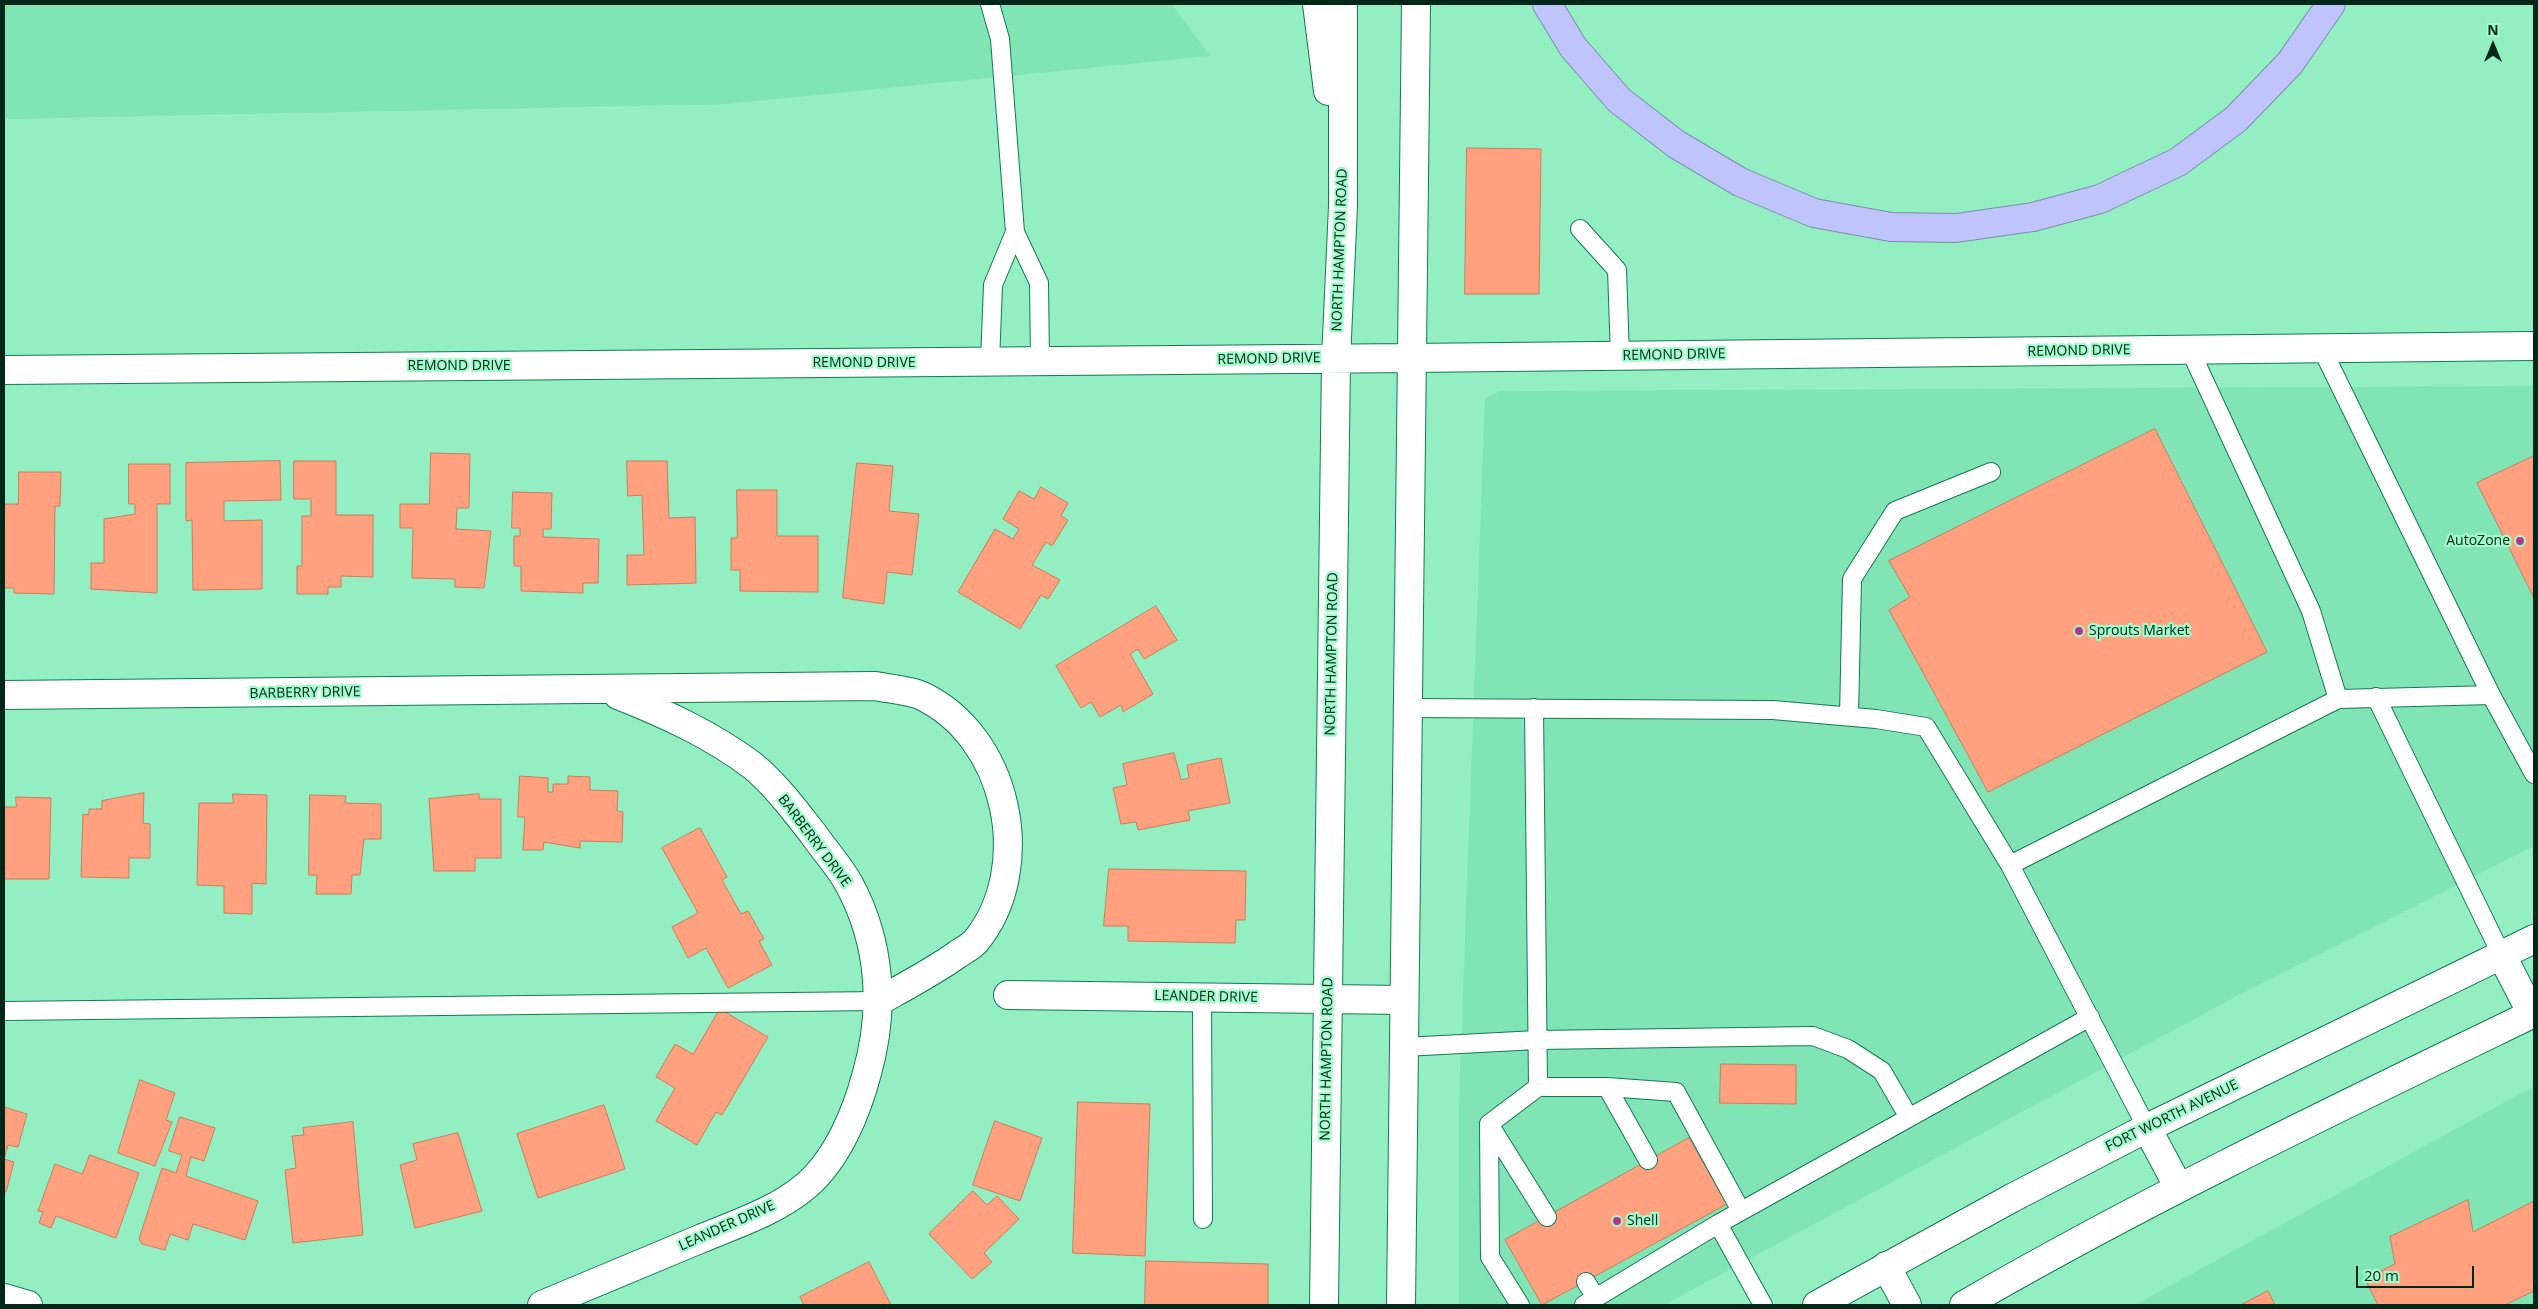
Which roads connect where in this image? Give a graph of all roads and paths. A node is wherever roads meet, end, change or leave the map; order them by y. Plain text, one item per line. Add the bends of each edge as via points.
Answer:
1 (990, 4) edge
2 (1317, 4) edge
3 (1343, 4) edge
4 (1416, 4) edge
5 (1547, 4) edge
6 (2331, 4) edge
7 (1343, 206) junction
8 (1580, 229) dead end
9 (1015, 232) junction
10 (2534, 346) edge
11 (2322, 349) junction
12 (2190, 350) junction
13 (1620, 356) junction
14 (1336, 358) junction
15 (1410, 358) junction
16 (1040, 361) junction
17 (990, 362) junction
18 (4, 370) edge
19 (1991, 472) dead end
20 (607, 690) junction
21 (4, 695) edge
22 (2492, 695) junction
23 (2376, 697) junction
24 (2338, 699) junction
25 (1407, 708) junction
26 (1534, 708) junction
27 (1849, 716) junction
28 (2534, 774) edge
29 (2010, 866) junction
30 (2534, 939) edge
31 (2501, 954) junction
32 (1008, 995) dead end
33 (1202, 997) junction
34 (1328, 998) junction
35 (1404, 1000) junction
36 (879, 1001) junction
37 (4, 1011) edge
38 (2533, 1015) edge
39 (2090, 1017) junction
40 (1537, 1040) junction
41 (1404, 1047) junction
42 (1607, 1086) junction
43 (1538, 1087) junction
44 (1908, 1116) junction
45 (1489, 1124) junction
46 (2147, 1128) junction
47 (1648, 1160) dead end
48 (2179, 1188) junction
49 (1741, 1211) junction
50 (1547, 1217) dead end
51 (1203, 1219) dead end
52 (1718, 1224) junction
53 (1886, 1266) junction
54 (1586, 1282) dead end
55 (4, 1298) edge
56 (1590, 1302) edge
57 (28, 1305) edge
58 (542, 1305) edge
59 (1324, 1305) edge
60 (1401, 1305) edge
61 (1520, 1305) edge
62 (1763, 1305) edge
63 (1817, 1305) edge
64 (1907, 1305) edge
65 (1964, 1305) edge

1 - 9 lane via 1000,39
2 - 7 street
3 - 7 street, NORTH HAMPTON ROAD
4 - 15 street
5 - 6 highway via 1573,46 1619,100 1676,144 1740,182 1814,213 1891,227 1956,228 2033,217 2100,199 2178,162 2236,119 2290,63
7 - 14 street, NORTH HAMPTON ROAD
8 - 13 lane via 1617,270
9 - 16 lane via 1038,283
9 - 17 lane via 993,285
10 - 11 street, REMOND DRIVE
11 - 12 street, REMOND DRIVE
11 - 22 lane
12 - 13 street, REMOND DRIVE
12 - 24 lane via 2311,611
13 - 15 street, REMOND DRIVE
14 - 15 street, REMOND DRIVE
14 - 16 street, REMOND DRIVE
14 - 34 street, NORTH HAMPTON ROAD
15 - 25 street
16 - 17 street, REMOND DRIVE
17 - 18 street, REMOND DRIVE
19 - 27 lane via 1895,511 1852,579
20 - 21 street, BARBERRY DRIVE
20 - 36 street, BARBERRY DRIVE via 673,717 709,737 754,767 795,810 849,883 876,959
20 - 36 street, BARBERRY DRIVE via 876,686 919,695 946,710 978,744 1002,790 1007,827 1007,869 996,909 976,942 934,971
22 - 23 lane
22 - 28 lane
23 - 24 lane
23 - 31 lane
24 - 29 lane
25 - 26 lane
25 - 35 street
26 - 27 lane via 1773,710
26 - 40 lane
27 - 29 lane via 1926,727
29 - 39 lane
30 - 31 street, FORT WORTH AVENUE
31 - 38 street
31 - 46 street, FORT WORTH AVENUE
32 - 33 street, LEANDER DRIVE
33 - 34 street, LEANDER DRIVE
33 - 51 lane
34 - 35 street, LEANDER DRIVE
34 - 59 street, NORTH HAMPTON ROAD
35 - 41 street
36 - 37 lane
36 - 58 street, LEANDER DRIVE via 871,1059 858,1108 834,1152 808,1185 768,1210
38 - 48 street
39 - 44 lane
39 - 46 lane
40 - 41 lane
40 - 43 lane
40 - 44 lane via 1813,1036 1848,1049 1882,1071
41 - 60 street
42 - 43 lane
42 - 47 lane
42 - 49 lane via 1676,1092
43 - 45 lane
44 - 49 lane
45 - 50 lane
45 - 61 lane via 1490,1257
46 - 48 street
46 - 53 street, FORT WORTH AVENUE
48 - 65 street via 2061,1249
49 - 52 lane
52 - 56 lane via 1692,1231
52 - 62 lane
53 - 63 street, FORT WORTH AVENUE
53 - 64 street
54 - 56 lane
55 - 57 street

